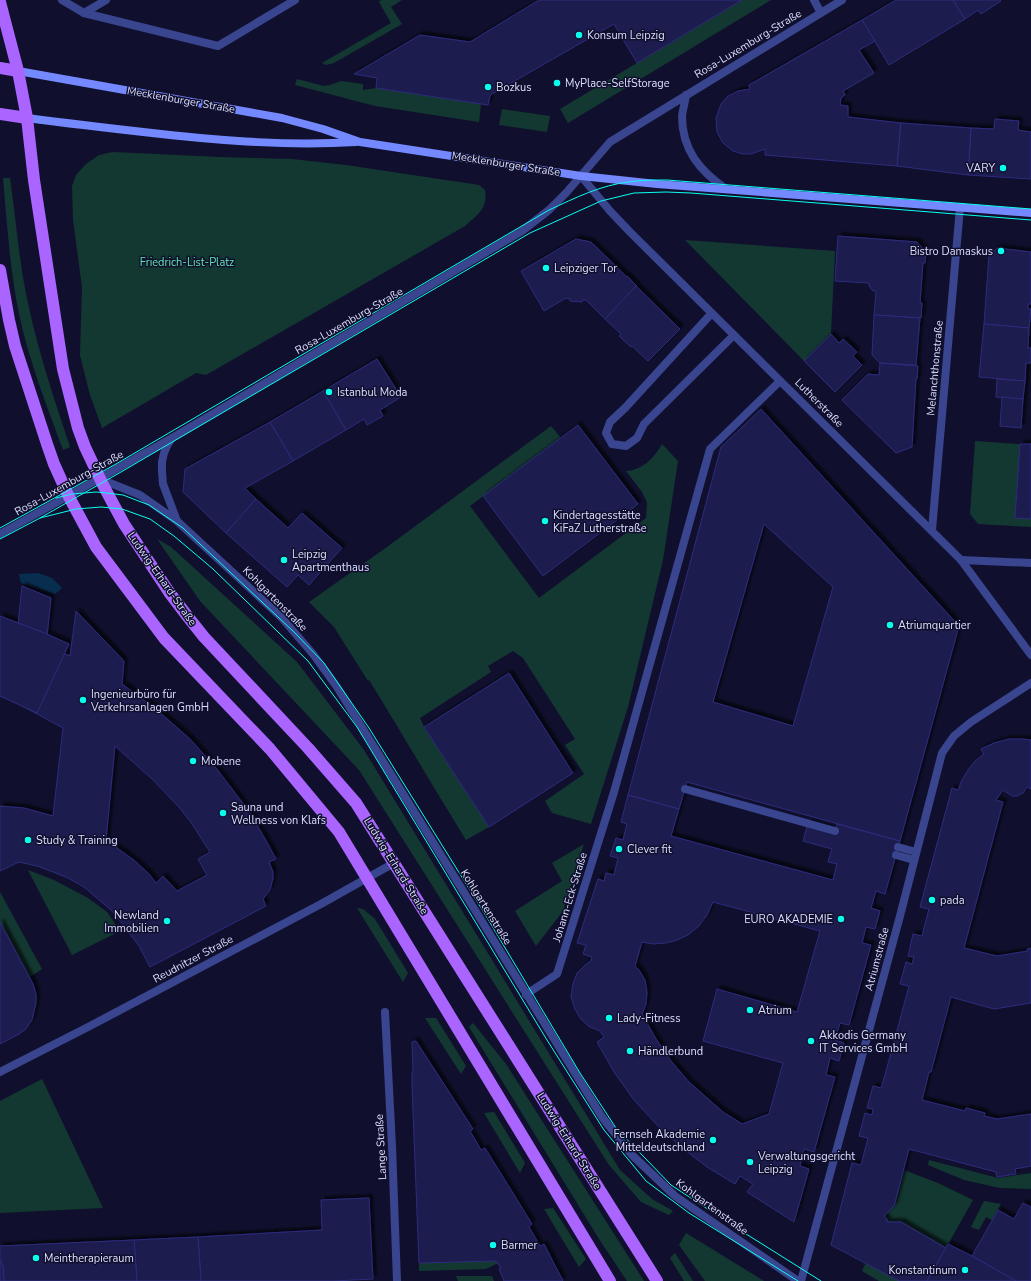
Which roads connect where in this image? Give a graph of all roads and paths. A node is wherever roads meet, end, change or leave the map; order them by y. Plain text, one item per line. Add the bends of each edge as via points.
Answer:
1 (62, 0) edge
2 (106, 0) edge
3 (295, 0) edge
4 (814, 0) edge
5 (842, 0) edge
6 (0, 2) edge
7 (84, 13) junction
8 (821, 13) junction
9 (0, 68) edge
10 (18, 71) junction
11 (686, 95) junction
12 (0, 114) edge
13 (27, 118) junction
14 (360, 142) junction
15 (581, 176) junction
16 (726, 189) junction
17 (960, 207) junction
18 (1031, 213) edge
19 (0, 270) edge
20 (711, 314) junction
21 (734, 336) junction
22 (780, 381) junction
23 (172, 438) junction
24 (100, 479) junction
25 (69, 496) junction
26 (177, 521) junction
27 (932, 530) junction
28 (0, 534) edge
29 (961, 560) junction
30 (1031, 563) edge
31 (1031, 654) edge
32 (1031, 683) edge
33 (685, 789) dead end
34 (835, 831) dead end
35 (898, 847) dead end
36 (896, 855) dead end
37 (915, 856) junction
38 (394, 862) junction
39 (366, 878) junction
40 (526, 995) junction
41 (385, 1012) dead end
42 (0, 1072) edge
43 (397, 1281) edge
44 (610, 1281) edge
45 (657, 1281) edge
46 (800, 1281) edge

1 - 7 street
2 - 7 street
3 - 7 street via 218,46
4 - 8 street
5 - 8 street, Rosa-Luxemburg-Straße
6 - 10 main road
8 - 11 street, Rosa-Luxemburg-Straße
9 - 10 main road, Mecklenburger Straße
10 - 13 main road
10 - 14 main road, Mecklenburger Straße via 282,118 323,128
11 - 15 street, Rosa-Luxemburg-Straße via 610,142
11 - 16 street via 682,115 686,145 693,158 708,175
12 - 13 main road, Mecklenburger Straße
13 - 14 main road, Mecklenburger Straße via 215,140 302,144
13 - 24 main road via 63,369 80,434
14 - 15 main road, Mecklenburger Straße
15 - 16 main road, Mecklenburger Straße
15 - 20 street, Lutherstraße via 610,212
15 - 23 street, Rosa-Luxemburg-Straße via 549,210 522,231
16 - 17 main road, Mecklenburger Straße
17 - 18 main road, Mecklenburger Straße
17 - 27 street, Melanchthonstraße
19 - 25 main road via 19,359 49,450
20 - 21 street, Lutherstraße
20 - 21 street via 610,422 606,433 612,444 626,446 637,438 644,424
21 - 22 street, Lutherstraße
22 - 27 street, Lutherstraße
22 - 40 street, Johann-Eck-Straße via 710,449 614,792 557,974
23 - 24 street, Rosa-Luxemburg-Straße
23 - 26 street, Kohlgartenstraße via 164,453 162,472 163,484
24 - 25 street, Rosa-Luxemburg-Straße
24 - 26 street, Kohlgartenstraße via 140,495
24 - 38 main road, Ludwig-Erhard-Straße via 124,524 188,617 356,803
25 - 28 street, Rosa-Luxemburg-Straße
25 - 39 main road via 96,547 164,638 275,754 339,832
26 - 40 street, Kohlgartenstraße via 281,617 313,654 340,693
27 - 29 street, Lutherstraße
29 - 30 street
29 - 31 street, Lutherstraße
32 - 37 street, Atriumstraße via 971,722 954,736 942,753
33 - 34 street
35 - 37 street
36 - 37 street
37 - 46 street, Atriumstraße
38 - 39 street, Reudnitzer Straße
38 - 45 main road, Ludwig-Erhard-Straße
39 - 42 street, Reudnitzer Straße via 103,1020
39 - 44 main road
40 - 46 street, Kohlgartenstraße via 602,1117 632,1154 675,1196
41 - 43 street, Lange Straße

